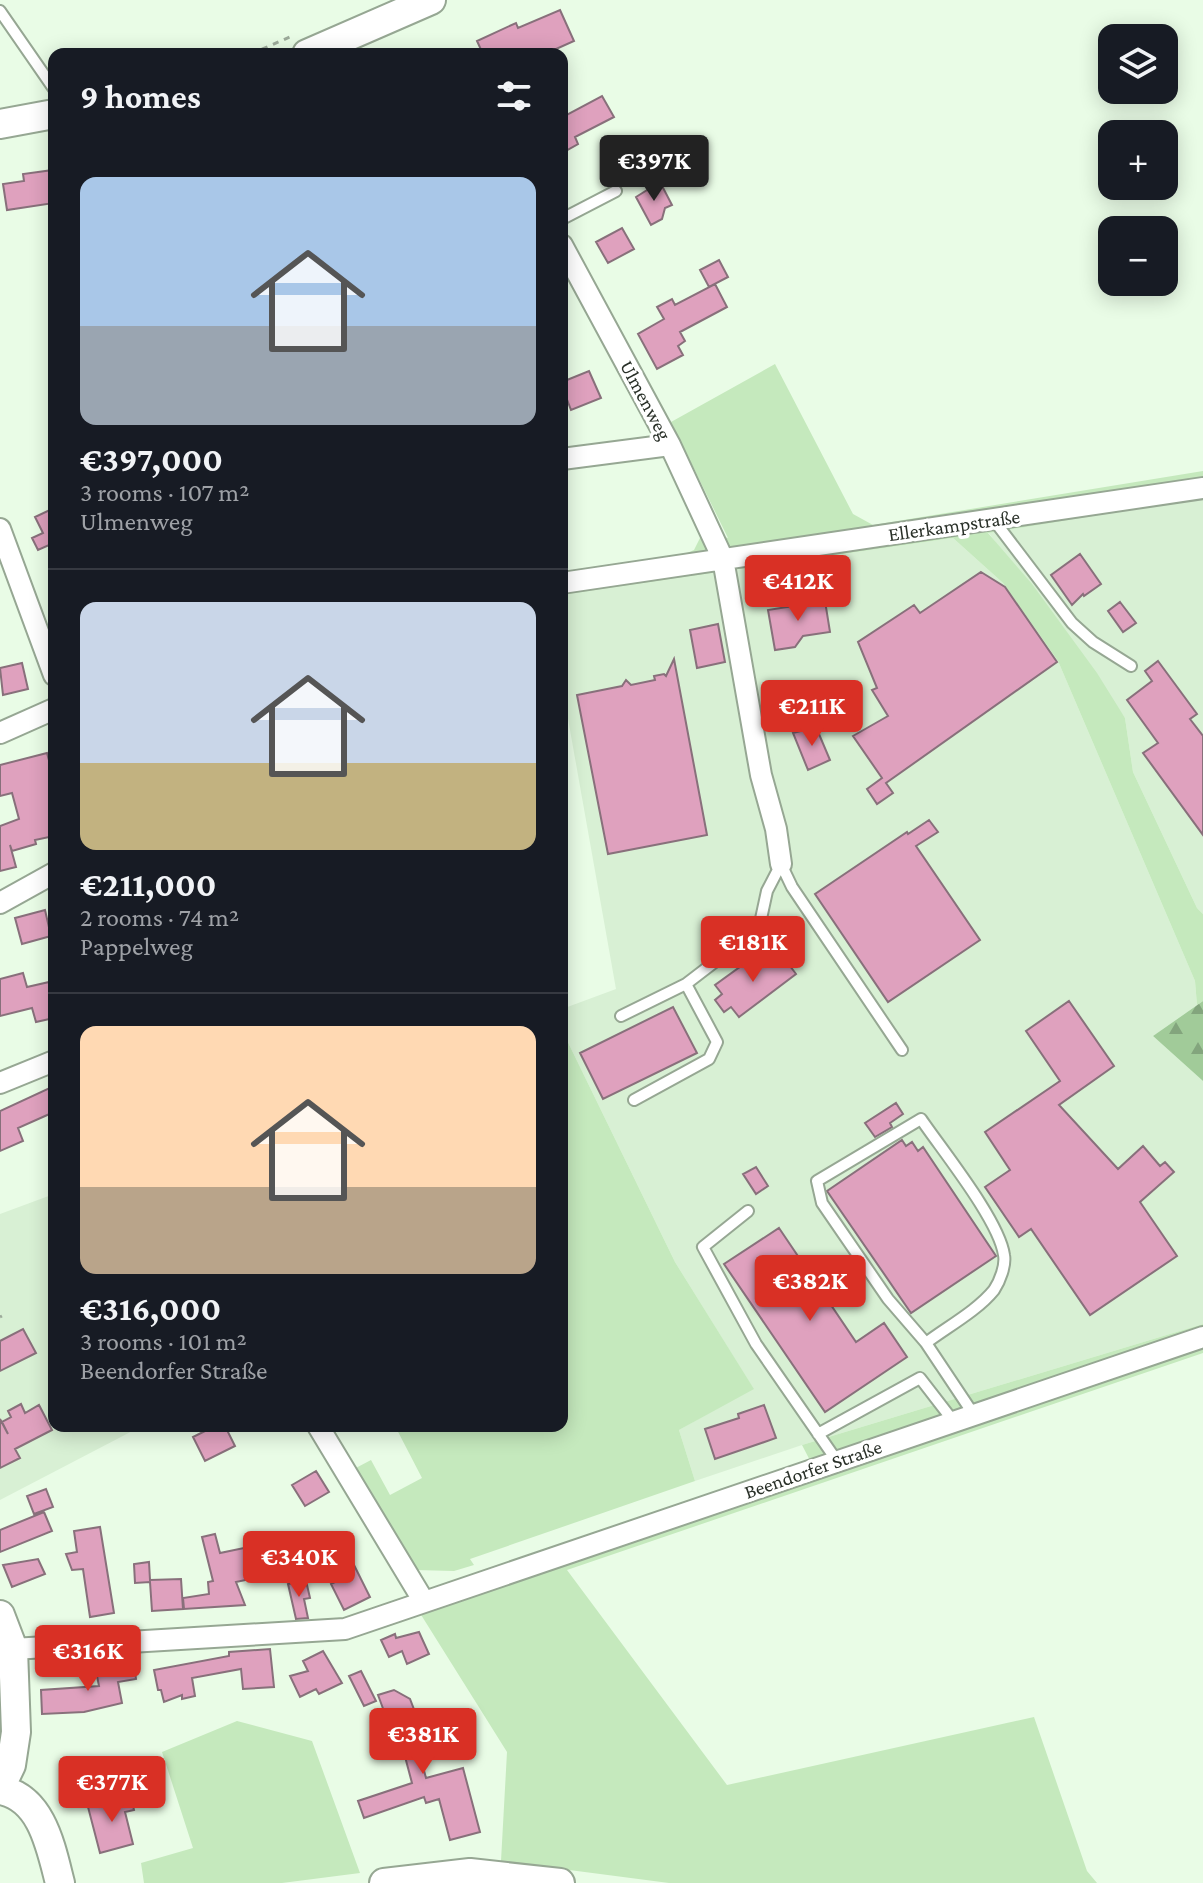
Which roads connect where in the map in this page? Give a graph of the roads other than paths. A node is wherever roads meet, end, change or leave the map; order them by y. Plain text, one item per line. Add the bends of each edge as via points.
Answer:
1 (431, 0) edge
2 (0, 11) edge
3 (321, 48) edge
4 (48, 80) edge
5 (48, 115) edge
6 (0, 124) edge
7 (616, 191) dead end
8 (568, 216) edge
9 (568, 256) edge
10 (670, 445) junction
11 (568, 458) edge
12 (1203, 488) edge
13 (993, 519) junction
14 (0, 529) edge
15 (723, 559) junction
16 (568, 582) edge
17 (48, 659) edge
18 (1131, 666) dead end
19 (48, 712) edge
20 (0, 733) edge
21 (781, 864) junction
22 (48, 876) edge
23 (0, 903) edge
24 (686, 984) junction
25 (621, 1016) dead end
26 (902, 1050) dead end
27 (48, 1063) edge
28 (0, 1083) edge
29 (634, 1100) dead end
30 (748, 1211) dead end
31 (1203, 1337) edge
32 (926, 1343) junction
33 (974, 1415) junction
34 (954, 1422) junction
35 (322, 1432) edge
36 (818, 1434) junction
37 (837, 1462) junction
38 (423, 1600) junction
39 (0, 1615) edge
40 (13, 1649) junction
41 (0, 1789) edge
42 (60, 1883) edge
43 (384, 1883) edge
44 (560, 1883) edge

1 - 3 main road
2 - 4 lane
5 - 6 main road
7 - 8 lane
9 - 10 street, Ulmenweg
10 - 11 street
10 - 15 street, Ulmenweg
12 - 13 street, Ellerkampstraße
13 - 15 street, Ellerkampstraße
13 - 18 lane via 1072,623
14 - 17 street
15 - 16 street, Ellerkampstraße
15 - 21 street, Ulmenweg
19 - 20 street
21 - 24 lane via 767,891 759,928
21 - 26 lane
22 - 23 street
24 - 25 lane
24 - 29 lane via 717,1042 709,1059
27 - 28 street
30 - 36 lane via 703,1247 756,1344
31 - 33 street, Beendorfer Straße
32 - 32 lane via 994,1290 1004,1256 994,1225 921,1119 817,1181 822,1203 888,1299
32 - 33 lane
33 - 34 street, Beendorfer Straße
34 - 36 lane via 920,1378
34 - 37 street, Beendorfer Straße
35 - 38 street
36 - 37 lane
37 - 38 street, Beendorfer Straße
38 - 40 street, Beendorfer Straße via 345,1629
39 - 40 main road
40 - 41 main road via 16,1732 11,1765
41 - 42 main road via 29,1804 42,1825
43 - 44 main road via 470,1873

